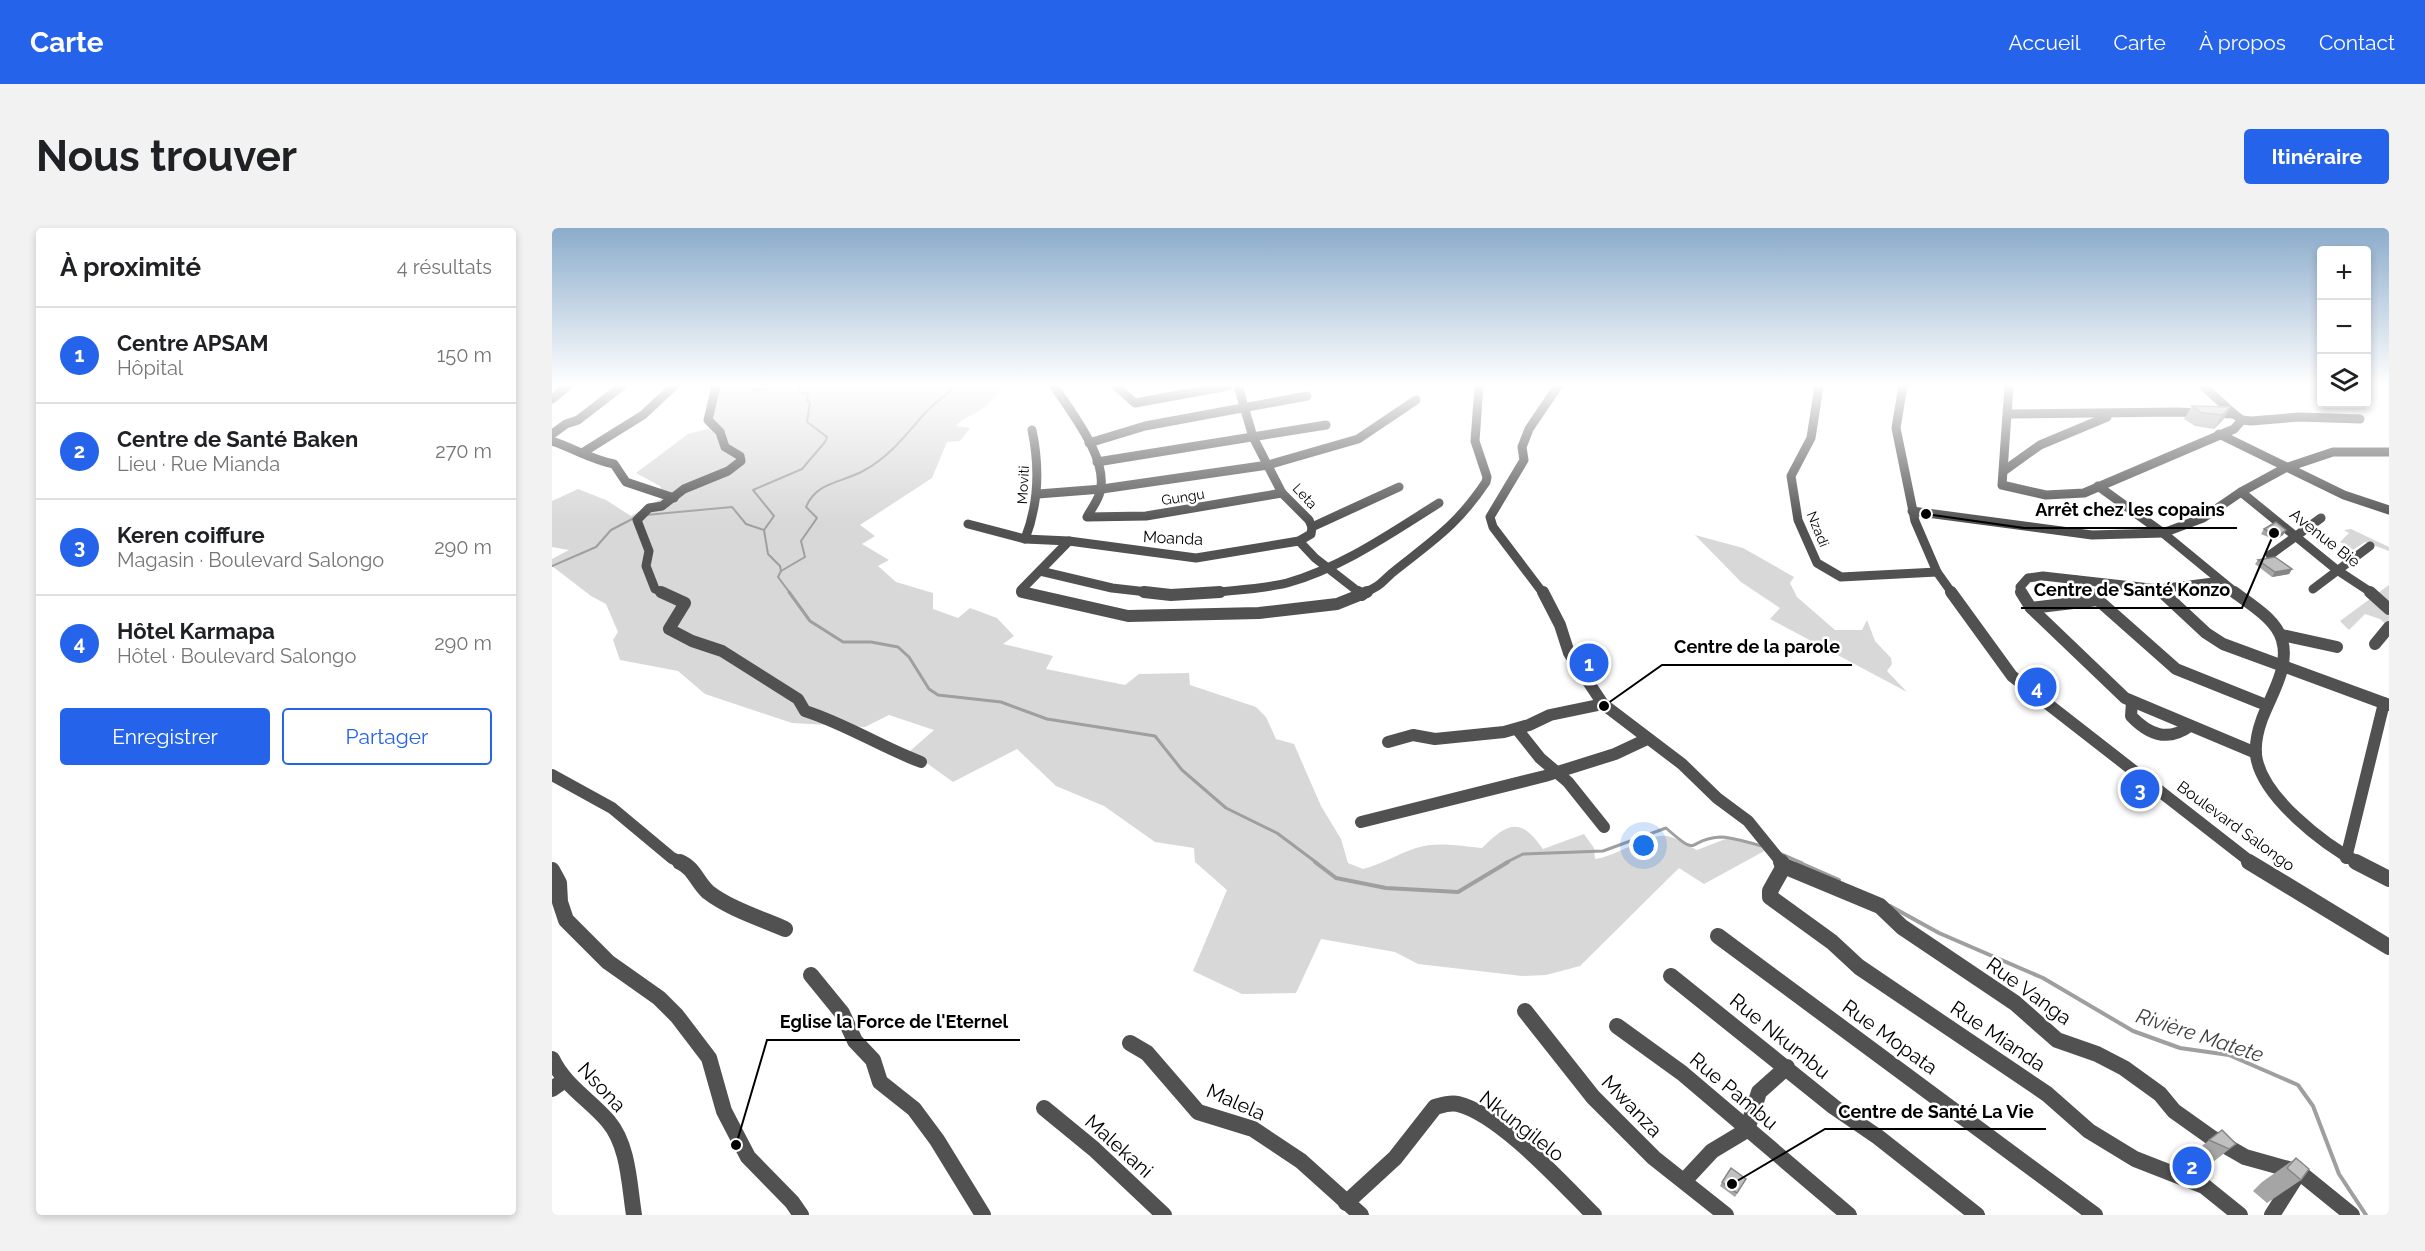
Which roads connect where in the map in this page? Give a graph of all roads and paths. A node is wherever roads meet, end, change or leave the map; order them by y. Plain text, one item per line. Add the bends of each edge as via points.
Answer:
1 (616, 432) edge
2 (720, 432) edge
3 (1032, 432) edge
4 (1082, 432) edge
5 (1125, 432) edge
6 (1251, 432) edge
7 (1281, 432) edge
8 (1368, 432) edge
9 (1475, 432) edge
10 (1528, 432) edge
11 (1811, 432) edge
12 (1897, 432) edge
13 (2006, 432) edge
14 (2071, 432) edge
15 (2226, 432) edge
16 (2219, 435) junction
17 (1253, 437) junction
18 (552, 441) edge
19 (1089, 443) junction
20 (2389, 452) edge
21 (582, 453) junction
22 (1097, 462) junction
23 (1268, 465) junction
24 (2285, 468) junction
25 (2005, 471) junction
26 (2098, 486) junction
27 (1481, 487) junction
28 (1399, 488) dead end
29 (1102, 489) junction
30 (2241, 492) junction
31 (1282, 493) junction
32 (1038, 494) junction
33 (674, 498) junction
34 (1439, 503) dead end
35 (1482, 508) junction
36 (2389, 510) edge
37 (1912, 512) junction
38 (2321, 518) dead end
39 (968, 524) dead end
40 (1312, 527) junction
41 (2163, 533) junction
42 (2294, 535) junction
43 (1025, 539) junction
44 (1069, 541) junction
45 (1299, 541) junction
46 (2370, 546) dead end
47 (2270, 555) edge
48 (1327, 566) junction
49 (2337, 570) junction
50 (1040, 571) junction
51 (1937, 572) junction
52 (2076, 579) junction
53 (2221, 581) junction
54 (2313, 589) dead end
55 (2159, 590) junction
56 (1362, 595) junction
57 (2098, 600) junction
58 (2031, 608) junction
59 (2389, 609) edge
60 (2389, 627) edge
61 (2282, 635) junction
62 (2374, 644) dead end
63 (2337, 647) dead end
64 (2284, 665) junction
65 (2132, 702) junction
66 (1603, 704) junction
67 (2386, 704) edge
68 (2266, 705) junction
69 (2190, 726) junction
70 (1517, 729) junction
71 (1647, 739) junction
72 (1388, 742) dead end
73 (2256, 753) junction
74 (921, 762) dead end
75 (1556, 772) junction
76 (552, 775) edge
77 (1361, 822) dead end
78 (1604, 827) dead end
79 (2346, 858) junction
80 (1784, 866) junction
81 (552, 870) edge
82 (2389, 879) edge
83 (785, 929) dead end
84 (1718, 936) dead end
85 (2389, 947) edge
86 (812, 975) dead end
87 (1671, 976) dead end
88 (1525, 1011) dead end
89 (1617, 1026) dead end
90 (1130, 1042) dead end
91 (552, 1059) edge
92 (1787, 1066) junction
93 (558, 1084) edge
94 (1044, 1108) dead end
95 (1747, 1130) junction
96 (2299, 1172) junction
97 (1685, 1180) junction
98 (1346, 1203) junction
99 (634, 1215) edge
100 (801, 1215) edge
101 (982, 1215) edge
102 (1164, 1215) edge
103 (1361, 1215) edge
104 (1594, 1215) edge
105 (1726, 1215) edge
106 (1849, 1215) edge
107 (1977, 1215) edge
108 (2095, 1215) edge
109 (2240, 1215) edge
110 (2271, 1215) edge
111 (2352, 1215) edge

1 - 21 street
2 - 33 street via 725,447 740,456 741,461 728,471 684,489
3 - 32 street, Moviti via 1039,469
4 - 19 street
5 - 19 street
6 - 17 street, Leta
7 - 17 street
8 - 23 street via 1358,439
9 - 27 street via 1474,441 1487,477
10 - 35 street via 1522,447 1524,460 1500,496
11 - 51 street, Nzadi via 1809,444 1791,476 1798,520 1817,563 1841,577
12 - 37 street, Boulevard Salongo
13 - 25 street via 2002,459
14 - 25 street via 2033,448
15 - 16 street
16 - 24 street
16 - 26 street
17 - 22 street
17 - 23 street, Leta
18 - 21 street
19 - 22 street
20 - 24 street via 2333,452
21 - 33 street via 614,464 631,485
22 - 29 street
23 - 29 street
23 - 31 street, Leta
24 - 30 street
24 - 36 street
25 - 26 street via 2002,485 2032,493 2084,493
26 - 41 street
27 - 35 street
27 - 35 street
28 - 40 street
29 - 31 street, Gungu via 1087,517 1146,516
29 - 32 street
30 - 41 street via 2203,518
30 - 42 street, Avenue Bie
31 - 40 street, Leta
32 - 43 street, Moviti
33 - 74 street via 649,508 637,520 649,551 646,566 655,589 685,603 669,627 671,631 722,651 798,699 805,711 837,721 886,749
34 - 48 street via 1357,554
35 - 56 street via 1395,571 1381,586
35 - 66 street, Rue Vanga via 1540,587 1560,624 1569,653
37 - 41 street via 2092,535
37 - 51 street, Boulevard Salongo
38 - 42 street
39 - 43 street, Moanda
40 - 45 street via 1311,534
41 - 53 street
42 - 47 street
42 - 49 street, Avenue Bie
43 - 44 street, Moanda
44 - 45 street, Moanda via 1196,558
44 - 50 street
45 - 48 street
46 - 49 street
48 - 50 street via 1286,583 1188,595 1128,591
48 - 56 street
49 - 54 street
49 - 59 street, Avenue Bie via 2381,599
50 - 56 street via 1022,590 1024,594 1128,616 1259,613 1325,606
51 - 85 street, Boulevard Salongo via 2012,676 2246,859
52 - 55 street
52 - 57 street
52 - 58 street via 2043,576 2022,582 2021,594
53 - 55 street
53 - 61 street via 2268,617
55 - 64 street via 2215,639
57 - 58 street
57 - 68 street via 2176,669
58 - 65 street
60 - 62 street
61 - 63 street
61 - 64 street
64 - 67 street
64 - 68 street
65 - 69 street
65 - 69 street via 2131,716 2146,730 2171,737
66 - 70 street via 1550,715
66 - 71 street, Rue Vanga
67 - 79 street
68 - 73 street
69 - 73 street
70 - 72 street via 1435,739 1413,735
70 - 75 street
71 - 75 street via 1615,754
71 - 80 street, Rue Vanga via 1748,821
73 - 79 street via 2272,790 2323,843
75 - 77 street
75 - 78 street
76 - 83 street via 612,808 672,858 689,866 706,890 721,901
79 - 82 street
80 - 96 street, Rue Vanga via 1880,906 1896,922 2015,1003 2057,1040 2124,1068 2212,1138 2246,1157
80 - 109 street, Rue Mianda via 1770,897 1832,942 1859,968 2047,1094 2089,1131 2135,1159 2204,1186
81 - 100 street via 566,920 608,962 659,998 709,1058 724,1112 748,1157
84 - 108 street, Rue Mopata
86 - 101 street via 842,1013 855,1041 873,1060 880,1082 914,1109 937,1140
87 - 92 street, Rue Nkumbu
88 - 97 street, Mwanza via 1593,1097 1654,1158
89 - 95 street, Rue Pambu via 1682,1073
90 - 98 street, Malela via 1147,1053 1197,1112 1253,1129 1301,1161
91 - 93 street, Nsona
92 - 95 street via 1759,1092
92 - 107 street, Rue Nkumbu via 1834,1107
93 - 99 street, Nsona via 608,1122 617,1134
94 - 102 street, Malekani
95 - 97 street via 1712,1151
95 - 106 street, Rue Pambu
96 - 110 street
96 - 111 street
97 - 105 street, Mwanza
98 - 103 street, Malela
98 - 104 street, Nkungilelo via 1395,1158 1435,1107 1457,1103 1475,1111 1532,1155

